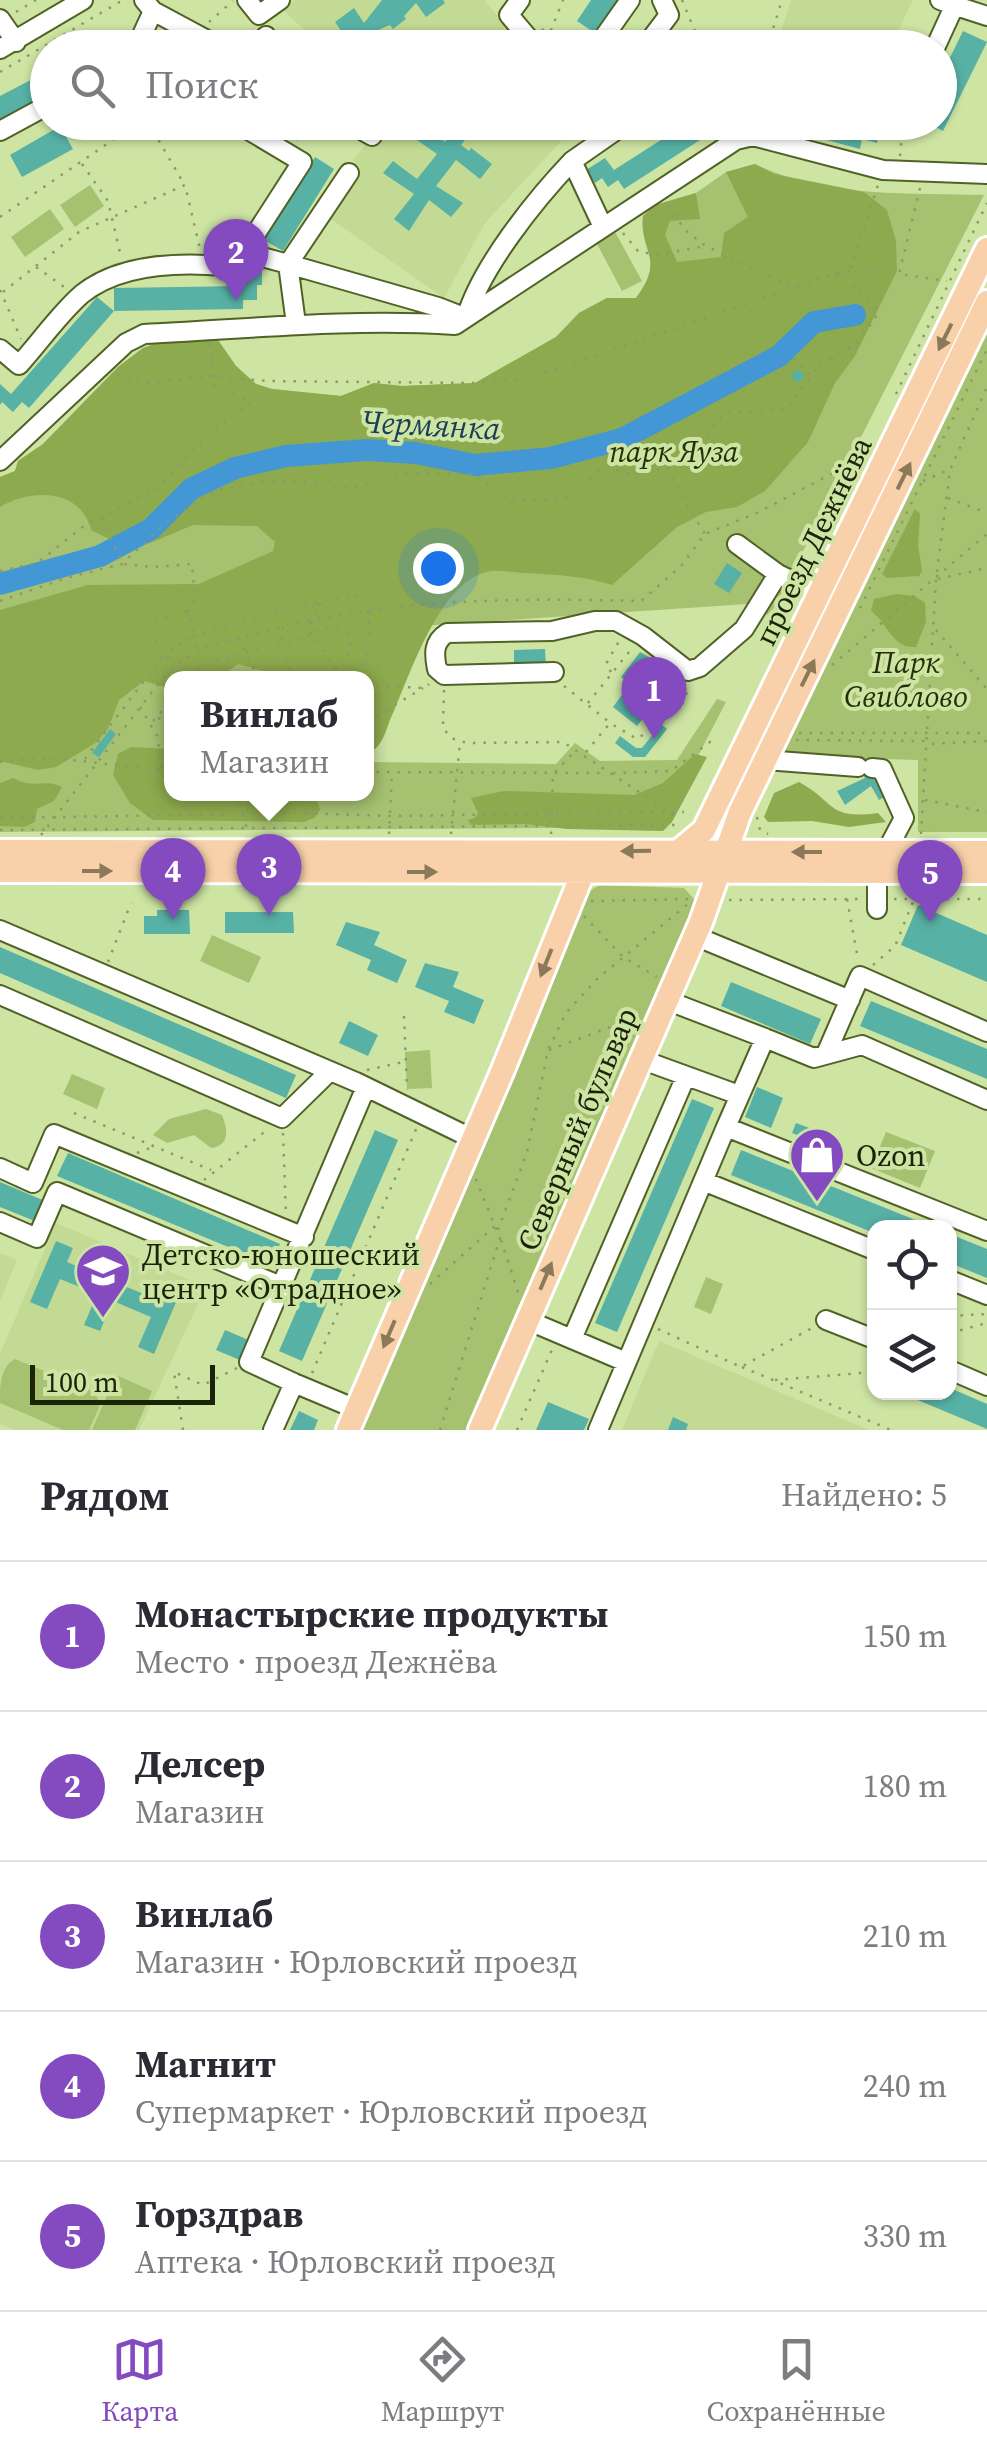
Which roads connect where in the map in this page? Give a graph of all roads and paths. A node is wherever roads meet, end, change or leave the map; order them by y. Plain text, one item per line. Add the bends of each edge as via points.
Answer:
1 (36, 0) edge
2 (83, 0) edge
3 (123, 0) edge
4 (234, 0) edge
5 (248, 0) edge
6 (280, 0) edge
7 (520, 0) edge
8 (563, 0) edge
9 (630, 0) edge
10 (662, 0) edge
11 (682, 0) edge
12 (782, 0) edge
13 (948, 2) edge
14 (149, 5) edge
15 (987, 16) edge
16 (1, 20) edge
17 (34, 30) edge
18 (72, 30) edge
19 (141, 30) edge
20 (192, 30) edge
21 (200, 30) edge
22 (522, 30) edge
23 (551, 30) edge
24 (609, 30) edge
25 (659, 30) edge
26 (694, 30) edge
27 (773, 30) edge
28 (939, 30) edge
29 (30, 33) edge
30 (8, 46) edge
31 (30, 54) edge
32 (0, 72) edge
33 (30, 115) edge
34 (0, 131) edge
35 (113, 140) edge
36 (158, 140) edge
37 (264, 140) edge
38 (295, 140) edge
39 (602, 140) edge
40 (736, 140) edge
41 (769, 140) edge
42 (901, 140) edge
43 (900, 148) dead end
44 (287, 154) junction
45 (572, 161) junction
46 (81, 162) junction
47 (883, 170) junction
48 (350, 172) dead end
49 (924, 173) junction
50 (987, 174) edge
51 (185, 186) junction
52 (658, 191) junction
53 (987, 203) edge
54 (0, 217) edge
55 (112, 218) junction
56 (609, 223) junction
57 (706, 246) junction
58 (987, 249) edge
59 (244, 252) junction
60 (203, 264) junction
61 (288, 264) junction
62 (35, 266) junction
63 (851, 268) junction
64 (125, 273) junction
65 (834, 273) junction
66 (900, 274) junction
67 (949, 281) junction
68 (794, 288) junction
69 (1, 291) edge
70 (79, 297) junction
71 (987, 302) edge
72 (466, 318) junction
73 (296, 324) junction
74 (987, 349) edge
75 (9, 357) edge
76 (792, 358) dead end
77 (100, 369) junction
78 (210, 376) junction
79 (810, 376) junction
80 (987, 387) edge
81 (891, 403) dead end
82 (4, 450) edge
83 (867, 455) dead end
84 (668, 465) junction
85 (950, 470) junction
86 (922, 481) junction
87 (946, 497) junction
88 (987, 513) edge
89 (102, 518) junction
90 (705, 534) junction
91 (987, 534) edge
92 (737, 544) dead end
93 (122, 564) junction
94 (987, 568) edge
95 (0, 571) edge
96 (778, 574) junction
97 (936, 579) junction
98 (820, 596) junction
99 (0, 601) edge
100 (321, 601) junction
101 (368, 610) junction
102 (188, 611) junction
103 (312, 619) junction
104 (853, 620) dead end
105 (283, 626) junction
106 (934, 627) junction
107 (636, 631) junction
108 (311, 633) junction
109 (194, 636) junction
110 (238, 638) junction
111 (281, 644) junction
112 (198, 648) junction
113 (838, 651) dead end
114 (245, 652) junction
115 (165, 653) junction
116 (175, 665) junction
117 (688, 670) junction
118 (170, 671) edge
119 (198, 671) edge
120 (254, 671) edge
121 (290, 671) edge
122 (337, 671) edge
123 (339, 671) edge
124 (359, 671) edge
125 (554, 672) joint
126 (612, 673) junction
127 (444, 674) junction
128 (164, 678) edge
129 (374, 685) edge
130 (424, 688) junction
131 (987, 689) edge
132 (588, 705) junction
133 (140, 707) junction
134 (164, 708) edge
135 (374, 715) edge
136 (156, 717) junction
137 (164, 720) edge
138 (152, 722) junction
139 (610, 722) junction
140 (803, 722) dead end
141 (798, 732) junction
142 (987, 733) edge
143 (928, 734) junction
144 (794, 740) junction
145 (460, 741) junction
146 (987, 741) edge
147 (927, 743) junction
148 (717, 747) dead end
149 (576, 750) junction
150 (585, 754) junction
151 (84, 760) junction
152 (775, 761) junction
153 (0, 762) edge
154 (96, 763) junction
155 (163, 770) joint
156 (374, 772) edge
157 (392, 772) junction
158 (458, 773) junction
159 (608, 773) junction
160 (553, 774) junction
161 (925, 800) junction
162 (240, 801) edge
163 (760, 810) dead end
164 (671, 812) junction
165 (684, 812) dead end
166 (987, 812) edge
167 (244, 813) junction
168 (453, 815) junction
169 (389, 816) junction
170 (551, 816) junction
171 (55, 817) junction
172 (0, 818) edge
173 (680, 819) dead end
174 (551, 826) junction
175 (677, 826) dead end
176 (389, 828) junction
177 (452, 828) junction
178 (247, 829) junction
179 (0, 830) edge
180 (44, 830) junction
181 (760, 830) dead end
182 (388, 835) dead end
183 (451, 835) dead end
184 (921, 835) dead end
185 (40, 836) dead end
186 (249, 836) dead end
187 (551, 836) dead end
188 (680, 850) junction
189 (0, 851) edge
190 (987, 852) edge
191 (723, 861) junction
192 (587, 862) junction
193 (882, 862) junction
194 (0, 871) edge
195 (987, 872) edge
196 (847, 899) dead end
197 (915, 899) dead end
198 (584, 901) dead end
199 (131, 902) dead end
200 (877, 909) dead end
201 (580, 912) dead end
202 (0, 930) edge
203 (695, 936) junction
204 (623, 957) junction
205 (104, 974) junction
206 (860, 976) junction
207 (0, 995) edge
208 (666, 998) junction
209 (850, 1000) junction
210 (404, 1016) dead end
211 (987, 1032) edge
212 (765, 1038) junction
213 (548, 1050) junction
214 (826, 1054) junction
215 (640, 1059) junction
216 (406, 1061) junction
217 (330, 1071) junction
218 (686, 1076) junction
219 (361, 1084) junction
220 (739, 1095) junction
221 (987, 1100) edge
222 (416, 1110) junction
223 (74, 1112) dead end
224 (282, 1118) junction
225 (726, 1127) junction
226 (473, 1139) junction
227 (0, 1168) edge
228 (214, 1171) junction
229 (476, 1178) dead end
230 (703, 1181) junction
231 (33, 1183) junction
232 (191, 1190) junction
233 (56, 1192) junction
234 (0, 1222) edge
235 (497, 1228) junction
236 (987, 1231) edge
237 (296, 1234) junction
238 (500, 1238) junction
239 (867, 1247) edge
240 (957, 1283) edge
241 (282, 1287) junction
242 (426, 1288) dead end
243 (987, 1295) edge
244 (987, 1314) edge
245 (957, 1316) edge
246 (527, 1320) junction
247 (826, 1320) joint
248 (642, 1322) junction
249 (987, 1323) edge
250 (957, 1330) edge
251 (867, 1336) edge
252 (572, 1339) junction
253 (248, 1362) junction
254 (626, 1362) junction
255 (741, 1367) junction
256 (867, 1373) edge
257 (957, 1373) edge
258 (773, 1380) junction
259 (300, 1385) junction
260 (987, 1386) edge
261 (352, 1420) edge
262 (182, 1430) edge
263 (273, 1430) edge
264 (440, 1430) edge
265 (480, 1430) edge
266 (598, 1430) edge
267 (890, 1430) edge

1 - 16 path
2 - 17 street
3 - 18 path
4 - 21 path
5 - 6 street via 258,15
7 - 22 street via 509,14
8 - 23 path
9 - 24 street
10 - 25 street via 670,16
11 - 26 path
12 - 27 path
13 - 15 street
13 - 28 street
14 - 19 street
14 - 20 street
16 - 30 street
29 - 30 street
31 - 32 path
33 - 34 street
35 - 46 path
36 - 51 path
37 - 44 street
38 - 44 path
39 - 45 street
40 - 52 street
41 - 47 street
42 - 43 path
44 - 59 street via 302,162
45 - 56 street
45 - 72 street via 474,290
46 - 54 path
46 - 55 path
47 - 49 street
47 - 63 path
48 - 61 street
49 - 50 street
49 - 66 path
51 - 55 path
51 - 60 path
52 - 56 street
52 - 57 path via 685,230
53 - 67 path
55 - 62 path via 79,232
55 - 64 path
56 - 57 path via 638,251
56 - 72 street
57 - 68 path
58 -> 98 main road, проезд Дежнёва
59 - 60 street via 225,266
59 - 61 street
60 - 64 street
61 - 72 street
61 - 73 street
62 - 69 path
62 - 70 path
63 - 65 path
63 - 66 path
64 - 70 street
65 - 68 path
65 - 79 path via 879,312 857,344 820,363
66 - 67 path
67 - 81 path
68 - 78 path via 529,378 475,383
69 - 75 path
70 - 75 street
152 -> 71 main road, проезд Дежнёва
72 - 73 street via 454,325
73 - 77 street via 144,334
74 - 86 path
76 - 79 path
77 - 78 path via 145,383
77 - 82 street
78 - 89 path via 214,386 252,402 204,439 158,488
79 - 84 path via 787,409 727,413 695,451
80 - 85 path
83 - 90 path
84 - 90 path
84 - 93 path via 630,476 608,466 565,498 507,499 476,474 401,472 353,487 263,482 214,490
85 - 86 path
85 - 87 path
86 - 104 path
87 - 88 path
87 - 97 path
89 - 93 path
89 - 95 path via 37,563
90 - 101 path via 642,601 477,600
91 - 97 path
92 - 96 street
93 - 99 path
93 - 102 path via 192,564 195,599
94 - 97 path
96 - 98 street
96 - 117 street via 744,629
97 - 106 path
97 - 113 path via 831,666
98 - 188 main road, проезд Дежнёва via 704,830
100 - 101 path via 358,596
100 - 103 path
100 - 109 path
101 - 103 path
101 - 124 path via 368,650
102 - 109 path
102 - 115 path via 157,620 156,642
103 - 105 path
103 - 108 path
105 - 110 path
105 - 111 path
106 - 131 path
106 - 143 path
107 - 117 street
107 - 126 path
107 - 126 path via 608,656
107 - 127 street via 595,621 552,631 447,633 434,653
108 - 111 path
108 - 122 path
108 - 123 path via 329,628 348,639 351,652
109 - 112 path
109 - 115 path
110 - 112 path
110 - 114 path
111 - 114 path
111 - 121 path
112 - 116 path
114 - 119 path
114 - 120 path
115 - 116 path
115 - 151 path
116 - 118 path
117 - 139 path via 682,704 648,732 637,739
125 - 127 street
125 - 132 path
126 - 132 path
127 - 130 path
127 - 145 path via 444,728
128 - 133 path
129 - 130 path
130 - 135 path
132 - 139 path
133 - 138 path
133 - 154 path
134 - 136 path
136 - 137 path
136 - 138 path
138 - 155 path
139 - 150 path
140 - 141 path
141 - 143 path
141 - 144 path
142 - 143 path
143 - 147 path
144 - 147 path
144 - 152 path
145 - 149 path via 563,742
145 - 158 path
146 - 147 path
147 - 161 path
148 - 159 path via 710,742 671,771
149 - 150 path
149 - 160 path
150 - 159 path
151 - 153 path
151 - 154 path
152 - 191 main road, проезд Дежнёва via 740,812
152 - 193 street via 882,768 904,818
154 - 155 path
154 - 171 path
156 - 157 path
157 - 158 path
157 - 169 path
158 - 160 path
158 - 168 path
159 - 160 path
159 - 164 path
160 - 170 path
161 - 166 path
161 - 184 path
162 - 167 path
163 - 181 path
164 - 165 path
164 - 170 path
164 - 173 path
167 - 169 path
167 - 171 path
167 - 178 path
168 - 169 path
168 - 170 path
168 - 177 path
169 - 176 path
170 - 174 path
171 - 172 path
171 - 180 path
174 - 175 path
174 - 177 path
174 - 187 path
176 - 177 path
176 - 178 path
176 - 182 path
177 - 183 path
178 - 180 path
178 - 186 path
179 - 180 path
180 - 185 path
188 - 191 main road
188 -> 192 main road
189 - 192 main road
190 - 193 main road
191 - 192 main road
191 - 193 main road
191 - 203 main road, Северный бульвар
194 -> 192 main road
192 -> 226 main road
193 - 195 main road
193 - 200 street
196 - 206 path
197 - 206 path via 895,946
198 - 204 path via 694,898
199 - 205 path
201 - 204 path
202 - 205 street
203 - 208 main road, Северный бульвар
203 - 209 street
204 - 208 path
204 - 213 path via 566,1013
205 - 217 street
206 - 209 street
206 - 211 street
207 - 224 street
208 - 212 street
208 - 213 path
208 - 215 main road, Северный бульвар
209 - 214 street
210 - 216 path
212 - 214 street via 814,1058
212 - 220 street
213 - 235 path via 526,1152
214 - 221 street via 862,1044
215 - 218 street
246 -> 215 main road, Северный бульвар
216 - 219 path via 370,1068
216 - 222 path
217 - 219 street
217 - 224 street
218 - 220 street
218 - 252 street
219 - 222 street
219 - 237 street
220 - 225 street
222 - 226 street
222 - 259 path
223 - 228 path
224 - 228 path
224 - 237 path
225 - 230 street
225 - 236 street
226 -> 261 main road
227 - 231 street
228 - 232 path
229 - 235 path
230 - 239 street
230 - 248 street
231 - 232 street via 54,1134
231 - 233 street
232 - 237 street
233 - 234 street via 37,1238
233 - 241 street
235 - 238 path
235 - 242 path
237 - 241 street
238 - 246 path
238 - 264 path
240 - 243 street
241 - 253 street
244 - 245 path
246 - 252 street
246 - 265 main road, Северный бульвар
247 - 251 street
247 - 255 path
248 - 254 street
248 - 255 path
249 - 250 path
252 - 254 street
253 - 259 street
253 - 262 path via 203,1385 174,1372
254 - 266 street
255 - 258 path
256 - 258 path
257 - 260 street
258 - 267 path
259 - 261 street
259 - 263 street

